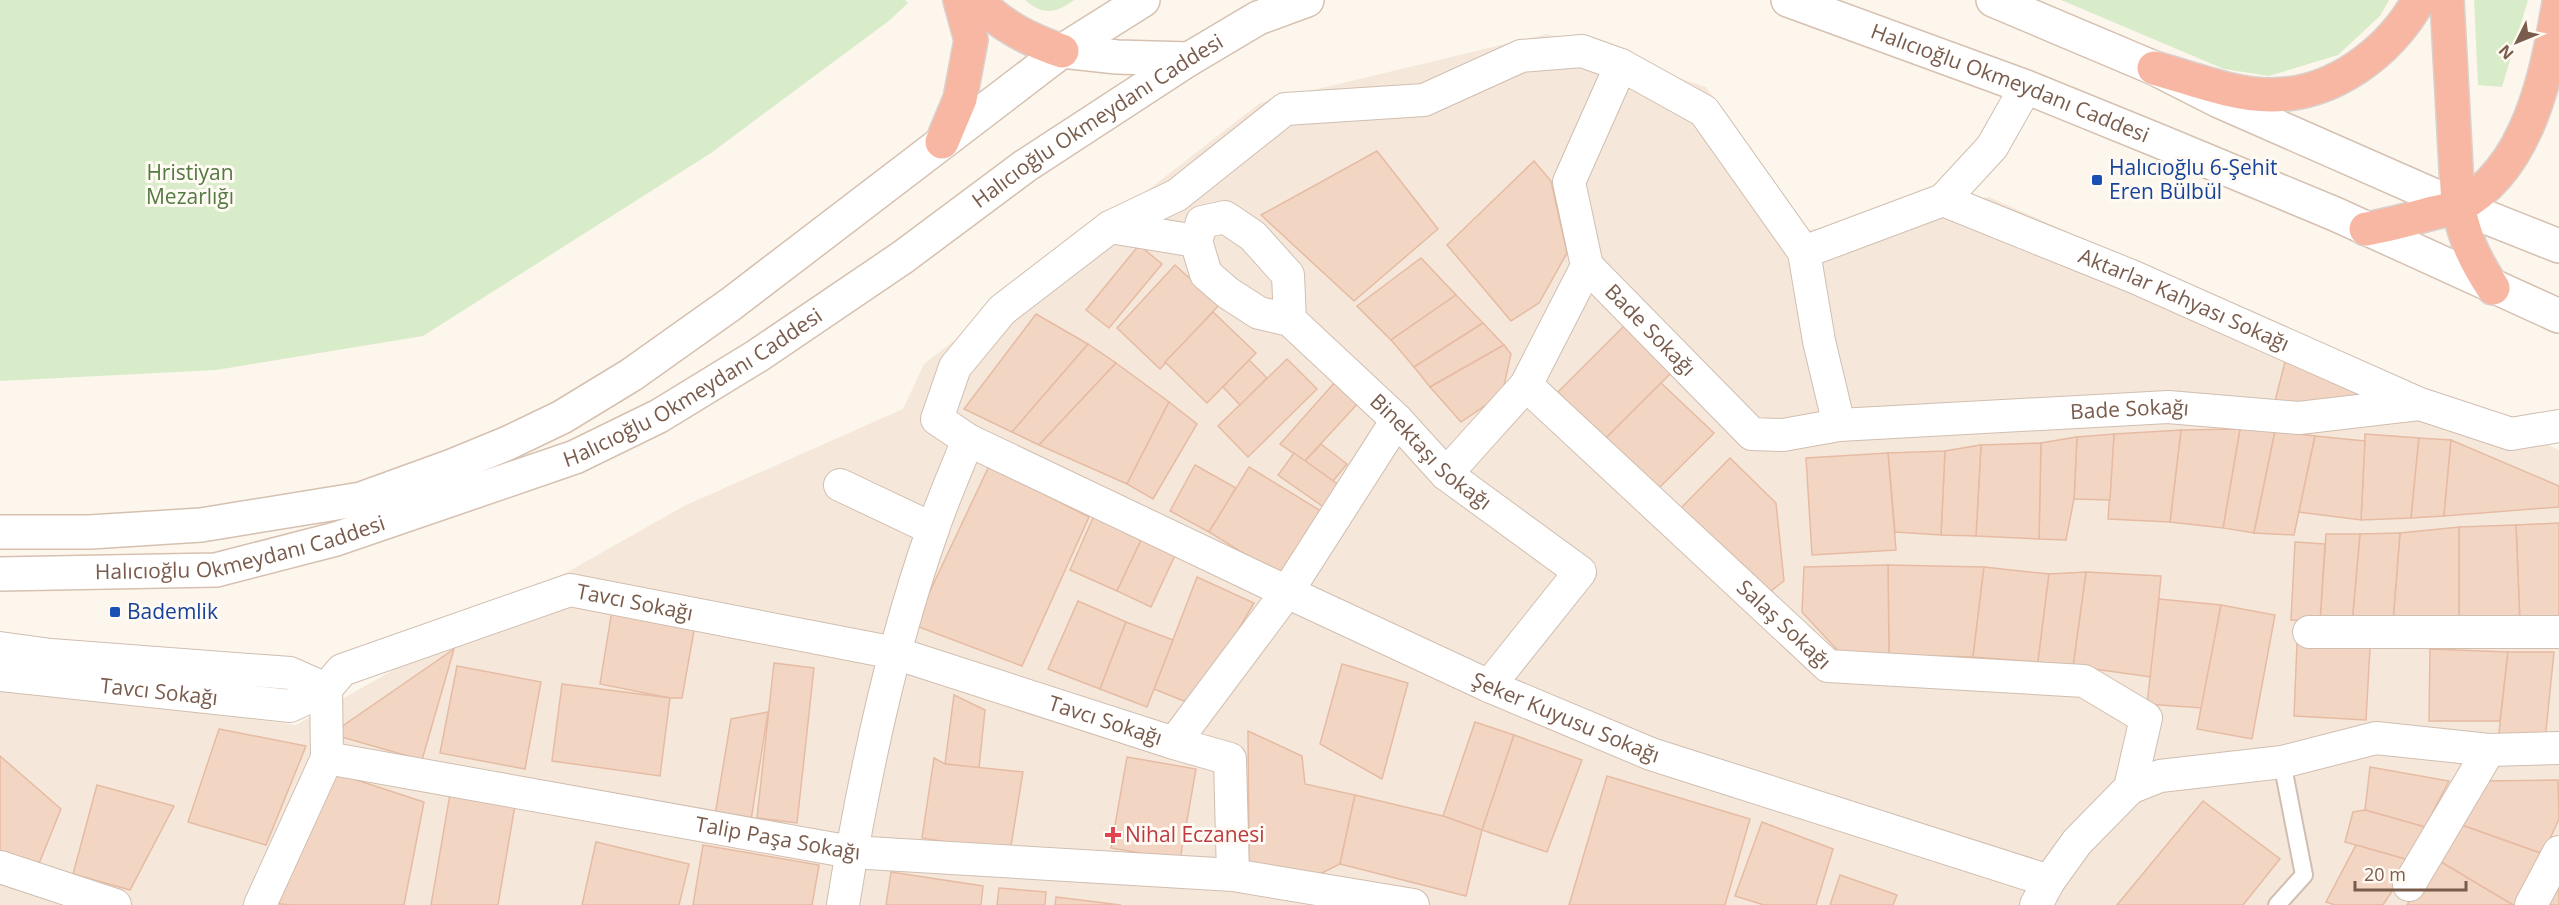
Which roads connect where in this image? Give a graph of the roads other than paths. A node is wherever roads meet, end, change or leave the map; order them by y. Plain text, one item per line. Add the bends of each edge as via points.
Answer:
1 (960, 0) edge
2 (976, 0) edge
3 (1143, 0) edge
4 (1307, 0) edge
5 (1788, 0) edge
6 (1993, 0) edge
7 (2419, 0) edge
8 (2447, 0) edge
9 (2559, 3) edge
10 (1062, 51) junction
11 (1189, 59) junction
12 (1621, 65) junction
13 (2154, 68) junction
14 (2026, 87) junction
15 (942, 142) junction
16 (1943, 200) junction
17 (2458, 206) junction
18 (1110, 227) junction
19 (2366, 229) junction
20 (1196, 241) junction
21 (2559, 246) edge
22 (1804, 252) junction
23 (1587, 266) junction
24 (2493, 288) junction
25 (2559, 316) edge
26 (1290, 320) junction
27 (1526, 385) junction
28 (2420, 404) junction
29 (1397, 420) junction
30 (1839, 425) junction
31 (2559, 426) edge
32 (968, 440) junction
33 (1446, 474) junction
34 (840, 486) dead end
35 (933, 529) junction
36 (0, 532) edge
37 (0, 574) edge
38 (1287, 592) junction
39 (2309, 632) dead end
40 (2559, 632) edge
41 (0, 648) edge
42 (895, 652) junction
43 (0, 675) edge
44 (1489, 686) junction
45 (326, 689) junction
46 (1173, 743) junction
47 (2559, 748) edge
48 (2489, 750) junction
49 (327, 758) junction
50 (2282, 762) junction
51 (2130, 788) junction
52 (852, 852) junction
53 (2559, 852) edge
54 (0, 867) edge
55 (1233, 875) junction
56 (2409, 885) dead end
57 (2042, 893) edge
58 (115, 905) edge
59 (261, 905) edge
60 (843, 905) edge
61 (1413, 905) edge
62 (2277, 905) edge
63 (2531, 905) edge

1 - 15 highway via 971,40 960,99
2 - 10 highway via 996,20 1034,42
3 - 10 main road, Halıcıoğlu Okmeydanı Caddesi
4 - 11 main road, Halıcıoğlu Okmeydanı Caddesi via 1258,18
5 - 14 main road, Halıcıoğlu Okmeydanı Caddesi
6 - 13 main road
7 - 13 highway via 2398,31 2354,71 2307,91 2270,95 2239,91
8 - 17 highway
9 - 17 highway via 2550,55 2526,125 2499,174
10 - 11 main road
10 - 15 main road, Halıcıoğlu Okmeydanı Caddesi
11 - 37 main road, Halıcıoğlu Okmeydanı Caddesi via 1025,166 903,257 757,356 659,416 575,458 336,539 216,570
12 - 18 street via 1582,51 1521,57 1424,100 1285,109 1177,195
12 - 22 street via 1704,111
12 - 23 street via 1569,182
13 - 17 main road via 2219,101
14 - 16 street via 1992,147
14 - 19 main road, Halıcıoğlu Okmeydanı Caddesi
15 - 36 main road, Halıcıoğlu Okmeydanı Caddesi via 731,304 631,375 562,417 452,466 361,499 201,525 90,532
16 - 22 street
16 - 28 street, Aktarlar Kahyası Sokağı via 2134,277
17 - 19 highway
17 - 21 main road
17 - 24 highway via 2465,237
18 - 20 street
18 - 32 street, Şeker Kuyusu Sokağı via 1002,310 955,367 937,419
19 - 24 main road, Halıcıoğlu Okmeydanı Caddesi
20 - 26 street via 1206,274 1220,287 1259,313
20 - 26 street via 1202,222 1225,217 1253,236 1288,275
22 - 30 street
23 - 27 street
23 - 30 street, Bade Sokağı via 1752,434 1783,435
24 - 25 main road, Halıcıoğlu Okmeydanı Caddesi
26 - 29 street, Binektaşı Sokağı
27 - 33 street
27 - 51 street, Salaş Sokağı via 1828,666 2084,681 2146,718
28 - 30 street, Bade Sokağı via 2299,418 2168,407
28 - 31 street, Aktarlar Kahyası Sokağı via 2511,434
29 - 33 street, Binektaşı Sokağı
29 - 38 street
32 - 35 street
32 - 38 street, Şeker Kuyusu Sokağı
33 - 44 street, Binektaşı Sokağı via 1580,572
34 - 35 street
35 - 42 street
38 - 44 street, Şeker Kuyusu Sokağı
38 - 46 street
39 - 40 street
41 - 45 street via 290,673
42 - 45 street, Tavcı Sokağı via 570,590 342,670
42 - 46 street, Tavcı Sokağı
42 - 52 street
43 - 45 street, Tavcı Sokağı via 290,706
44 - 57 street, Şeker Kuyusu Sokağı via 1651,754
45 - 49 street
46 - 55 street, Tavcı Sokağı via 1230,759
47 - 48 street
48 - 50 street via 2376,738
48 - 56 street
49 - 52 street, Talip Paşa Sokağı
49 - 59 street
50 - 51 street via 2160,776
50 - 62 lane via 2304,875
51 - 57 street via 2077,842
52 - 55 street, Talip Paşa Sokağı
52 - 60 street
53 - 63 street
54 - 58 street
55 - 61 street, Talip Paşa Sokağı

